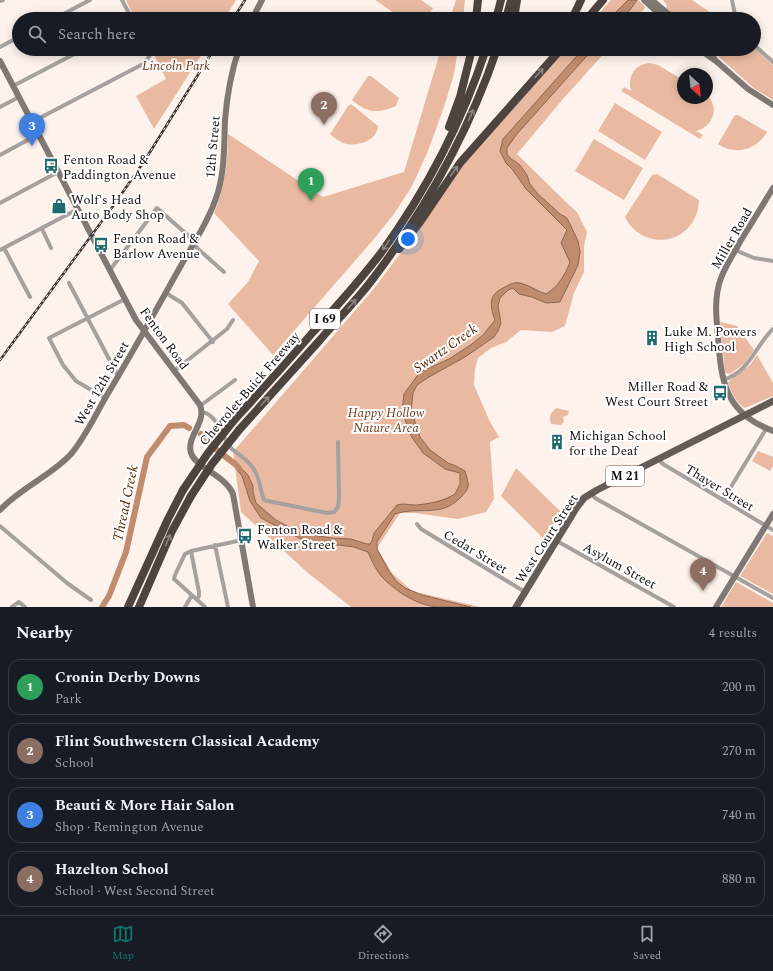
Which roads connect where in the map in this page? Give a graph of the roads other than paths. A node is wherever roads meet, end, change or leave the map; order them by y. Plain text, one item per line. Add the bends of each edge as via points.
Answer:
1 (90, 0) edge
2 (122, 0) edge
3 (262, 0) edge
4 (478, 0) edge
5 (501, 0) edge
6 (511, 0) edge
7 (517, 0) edge
8 (581, 0) edge
9 (603, 0) edge
10 (644, 0) edge
11 (652, 0) edge
12 (732, 0) edge
13 (67, 12) edge
14 (128, 12) edge
15 (256, 12) edge
16 (477, 12) edge
17 (498, 12) edge
18 (508, 12) edge
19 (515, 12) edge
20 (575, 12) edge
21 (593, 12) edge
22 (657, 12) edge
23 (666, 12) edge
24 (735, 12) edge
25 (12, 41) edge
26 (0, 47) edge
27 (761, 51) edge
28 (71, 56) edge
29 (149, 56) edge
30 (237, 56) edge
31 (470, 56) edge
32 (483, 56) edge
33 (494, 56) edge
34 (555, 56) edge
35 (709, 56) edge
36 (713, 56) edge
37 (0, 61) edge
38 (716, 61) junction
39 (773, 62) edge
40 (13, 86) junction
41 (19, 97) junction
42 (773, 105) edge
43 (0, 107) edge
44 (32, 122) junction
45 (39, 134) junction
46 (0, 155) edge
47 (58, 172) junction
48 (773, 188) edge
49 (0, 203) edge
50 (78, 209) junction
51 (408, 213) junction
52 (42, 229) junction
53 (194, 243) junction
54 (51, 248) dead end
55 (2, 249) edge
56 (735, 250) junction
57 (773, 261) edge
58 (110, 270) junction
59 (224, 272) dead end
60 (372, 280) junction
61 (69, 283) dead end
62 (166, 293) junction
63 (30, 297) dead end
64 (124, 299) junction
65 (87, 318) junction
66 (233, 320) dead end
67 (773, 329) edge
68 (144, 332) junction
69 (213, 342) junction
70 (174, 371) junction
71 (118, 376) junction
72 (235, 380) dead end
73 (723, 380) junction
74 (105, 398) junction
75 (773, 401) edge
76 (201, 409) junction
77 (745, 415) junction
78 (766, 428) junction
79 (773, 431) edge
80 (338, 442) dead end
81 (658, 458) junction
82 (591, 493) junction
83 (723, 500) junction
84 (0, 510) edge
85 (773, 514) edge
86 (417, 524) dead end
87 (0, 526) edge
88 (766, 526) junction
89 (773, 530) edge
90 (242, 540) junction
91 (557, 541) junction
92 (215, 545) junction
93 (191, 551) junction
94 (147, 563) junction
95 (153, 576) junction
96 (735, 576) junction
97 (525, 592) junction
98 (192, 596) junction
99 (773, 598) edge
100 (197, 599) junction
101 (92, 600) dead end
102 (12, 607) edge
103 (26, 607) edge
104 (122, 607) edge
105 (128, 607) edge
106 (139, 607) edge
107 (143, 607) edge
108 (185, 607) edge
109 (206, 607) edge
110 (228, 607) edge
111 (253, 607) edge
112 (516, 607) edge
113 (674, 607) edge
114 (716, 607) edge

1 - 13 street
2 - 14 street
3 - 15 street
4 - 16 highway
5 - 17 highway
6 - 18 highway
7 - 19 highway
8 - 20 highway
9 - 21 highway
10 - 22 street
11 - 23 street
12 - 24 street
25 - 26 street
27 - 39 street
28 - 40 street
29 - 44 street via 144,62
30 - 53 street, 12th Street via 227,101 221,183 210,214
31 - 51 highway via 454,117
32 - 51 highway, Chevrolet-Buick Freeway / I 69 via 454,130
60 -> 33 highway, Chevrolet-Buick Freeway / I 69 via 447,166 475,106
60 -> 34 highway via 408,239 460,163
35 - 38 street
36 - 38 street
37 - 40 street, Fenton Road
38 - 42 street via 745,87
40 - 41 street, Fenton Road
41 - 43 street
41 - 44 street, Fenton Road
44 - 45 street, Fenton Road
45 - 46 street
45 - 47 street, Fenton Road
47 - 49 street
47 - 50 street, Fenton Road
48 - 56 street, Miller Road
50 - 52 street
50 - 58 street, Fenton Road
51 -> 94 highway, Chevrolet-Buick Freeway / I 69, bridge via 348,293 235,419 208,453 183,490
52 - 54 street
52 - 55 street
53 - 58 street via 157,208
53 - 59 street
53 - 62 street, West 12th Street
55 - 63 street
56 - 57 street via 754,258
56 - 73 street, Miller Road via 721,278 716,303
58 - 64 street, Fenton Road
95 -> 60 highway, Chevrolet-Buick Freeway / I 69, bridge via 172,531 212,464
61 - 65 street
62 - 68 street, West 12th Street
62 - 69 street via 182,303
64 - 65 street
64 - 68 street, Fenton Road
65 - 71 street
65 - 74 street via 49,338 63,365 76,381
66 - 69 street
67 - 73 street via 748,364
68 - 70 street, Fenton Road
68 - 71 street, West 12th Street
69 - 70 street
70 - 76 street, Fenton Road
71 - 74 street, West 12th Street
72 - 76 street
73 - 77 street, Miller Road via 732,401
74 - 84 street, West 12th Street via 71,454 18,493
75 - 77 main road, West Court Street / M 21
76 - 80 street via 210,416 231,448 253,468 264,500 268,501 326,514 334,512 338,507 339,498
76 - 90 street via 200,420 190,445 191,454 231,489
77 - 78 street, Miller Road
77 - 81 main road, West Court Street / M 21
78 - 79 street, Miller Road
78 - 83 street
81 - 82 main road, West Court Street / M 21
81 - 83 street, Thayer Street via 662,463
82 - 91 main road, West Court Street / M 21 via 580,503
82 - 96 street via 594,498
83 - 88 street, Thayer Street
85 - 88 street
86 - 97 street, Cedar Street via 421,529
87 - 101 street via 67,583
88 - 89 street, Thayer Street
88 - 96 street
90 - 92 street
90 - 111 street
91 - 97 main road, West Court Street / M 21
91 - 113 street, Asylum Street
92 - 93 street
92 - 110 street
93 - 98 street via 185,554 174,578
93 - 100 street via 199,592
94 - 104 highway
94 - 105 highway, Chevrolet-Buick Freeway / I 69
95 - 106 highway, Chevrolet-Buick Freeway / I 69
95 - 107 highway
96 - 99 street
96 - 114 street
97 - 112 main road, West Court Street / M 21
98 - 100 street
98 - 108 street
100 - 109 street
102 - 103 street via 19,602

